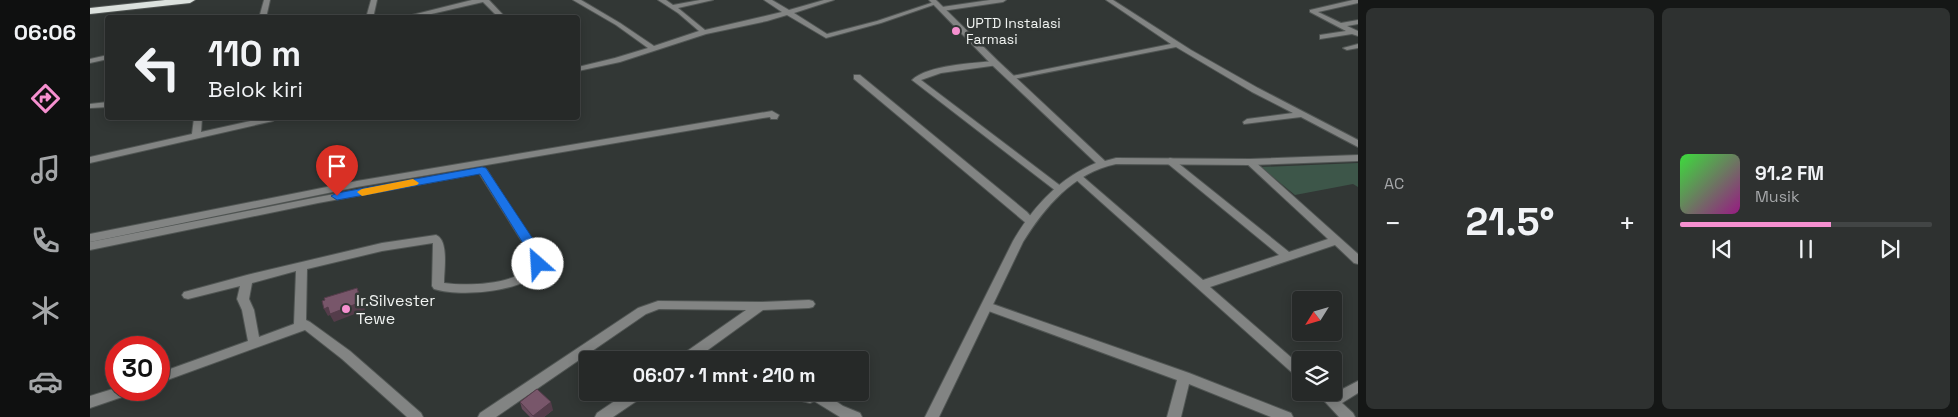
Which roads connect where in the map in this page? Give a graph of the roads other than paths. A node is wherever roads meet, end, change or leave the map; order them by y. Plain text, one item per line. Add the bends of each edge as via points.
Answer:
1 (190, 0) edge
2 (267, 0) edge
3 (374, 0) edge
4 (481, 0) edge
5 (485, 0) edge
6 (576, 0) edge
7 (660, 0) edge
8 (710, 0) edge
9 (767, 0) edge
10 (829, 0) edge
11 (1002, 0) edge
12 (1109, 0) edge
13 (1358, 1) edge
14 (137, 2) edge
15 (937, 4) edge
16 (90, 6) edge
17 (673, 7) junction
18 (440, 9) junction
19 (90, 12) edge
20 (788, 12) junction
21 (263, 15) edge
22 (370, 15) edge
23 (415, 15) edge
24 (444, 15) edge
25 (500, 15) edge
26 (1358, 22) edge
27 (1339, 25) junction
28 (704, 32) junction
29 (1355, 33) edge
30 (1323, 37) dead end
31 (1177, 45) junction
32 (1358, 46) edge
33 (653, 48) junction
34 (1347, 48) dead end
35 (105, 58) edge
36 (90, 61) edge
37 (994, 63) junction
38 (580, 69) edge
39 (856, 77) dead end
40 (1012, 78) junction
41 (105, 104) edge
42 (90, 106) edge
43 (1300, 115) junction
44 (198, 120) edge
45 (264, 120) edge
46 (1247, 122) dead end
47 (196, 135) junction
48 (1358, 144) edge
49 (1358, 158) edge
50 (90, 160) edge
51 (1170, 161) junction
52 (1250, 162) junction
53 (1102, 163) junction
54 (482, 170) junction
55 (1078, 177) junction
56 (1059, 189) junction
57 (318, 196) junction
58 (1030, 221) junction
59 (90, 238) edge
60 (1334, 241) junction
61 (90, 246) edge
62 (1288, 256) junction
63 (1358, 260) edge
64 (302, 266) junction
65 (247, 279) junction
66 (1202, 285) junction
67 (188, 295) dead end
68 (809, 304) dead end
69 (761, 306) junction
70 (987, 306) junction
71 (300, 325) junction
72 (254, 342) junction
73 (697, 351) edge
74 (1292, 365) edge
75 (170, 374) edge
76 (1184, 377) junction
77 (1358, 386) edge
78 (105, 397) edge
79 (626, 401) edge
80 (824, 401) edge
81 (90, 402) edge
82 (1332, 402) joint
83 (416, 417) edge
84 (485, 417) edge
85 (602, 417) edge
86 (856, 417) edge
87 (932, 417) edge
88 (1174, 417) edge
89 (1286, 417) edge
90 (1348, 417) edge

1 - 14 highway
2 - 21 street
3 - 22 street
4 - 18 street
5 - 25 street
6 - 33 street
7 - 17 street
8 - 17 street
9 - 20 street
10 - 20 street
11 - 15 street
12 - 31 street
13 - 27 street via 1312,10
14 - 16 highway
14 - 19 highway
15 - 20 street via 826,36
15 - 37 street
17 - 28 street
18 - 23 street
18 - 24 street
20 - 28 street
26 - 27 street
27 - 29 street
28 - 33 street
29 - 30 street
31 - 40 street
31 - 43 street
32 - 34 street
33 - 38 street
35 - 36 street
37 - 40 street
37 - 56 street via 948,70 916,80
39 - 58 street
40 - 53 street
41 - 42 street
43 - 46 street
43 - 48 street
44 - 47 street
45 - 47 street
47 - 50 street
49 - 52 street
51 - 52 street
51 - 53 street
51 - 62 street
52 - 60 street
53 - 55 street
54 - 57 street
54 - 57 street via 763,120 775,115
54 - 64 street via 538,258 536,268 526,276 499,286 438,286 439,242 436,239 382,247
55 - 56 street
55 - 66 street
56 - 58 street
57 - 59 street
57 - 61 street
58 - 70 street
60 - 62 street
60 - 63 street
62 - 66 street
64 - 65 street
64 - 71 street
65 - 67 street
65 - 72 street via 243,299
66 - 74 street
68 - 69 street
69 - 73 street
69 - 84 street via 658,305 642,311
70 - 76 street
70 - 87 street
71 - 72 street
71 - 83 street via 309,326
72 - 75 street
76 - 88 street
76 - 89 street
77 - 82 street
78 - 81 street
79 - 85 street
80 - 86 street
82 - 90 street

